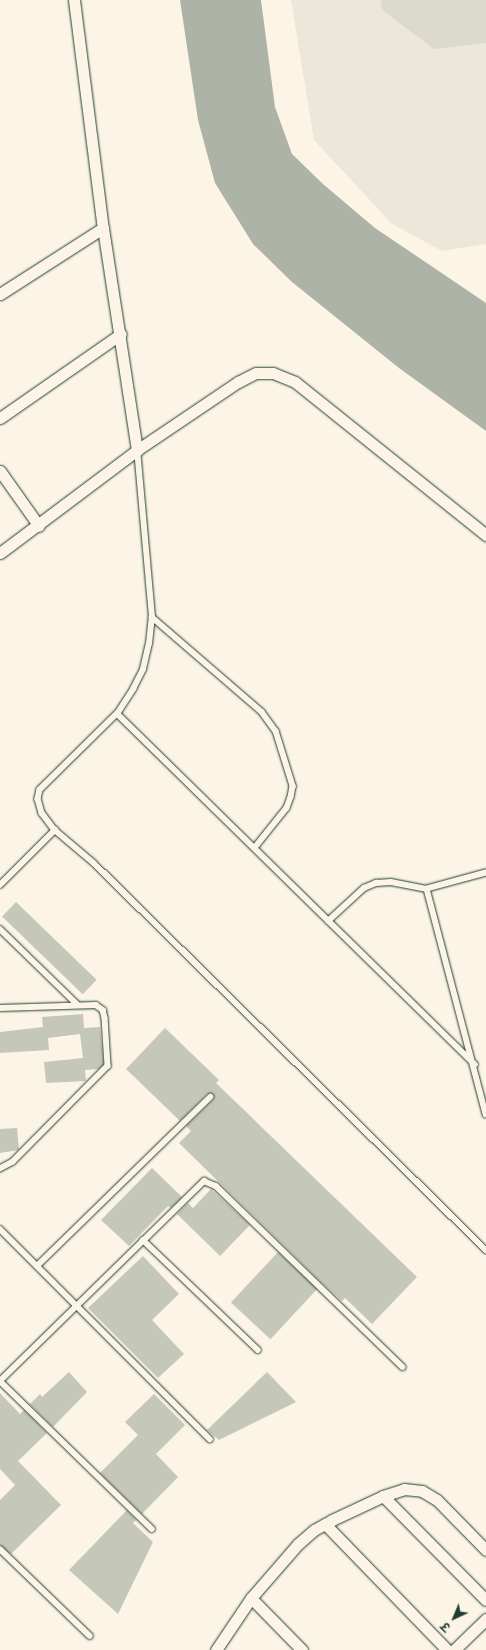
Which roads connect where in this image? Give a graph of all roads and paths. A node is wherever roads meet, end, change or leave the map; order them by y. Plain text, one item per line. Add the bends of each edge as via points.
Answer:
1 (74, 0) edge
2 (103, 228) junction
3 (0, 294) edge
4 (121, 334) junction
5 (0, 418) edge
6 (137, 450) junction
7 (0, 471) edge
8 (39, 526) junction
9 (486, 535) edge
10 (0, 553) edge
11 (152, 617) junction
12 (117, 714) junction
13 (55, 830) junction
14 (255, 848) junction
15 (486, 873) edge
16 (0, 885) edge
17 (427, 889) junction
18 (328, 921) junction
19 (0, 929) edge
20 (76, 1004) junction
21 (0, 1008) edge
22 (475, 1065) junction
23 (210, 1097) dead end
24 (486, 1114) edge
25 (0, 1169) edge
26 (0, 1229) edge
27 (143, 1240) junction
28 (486, 1250) edge
29 (37, 1266) junction
30 (76, 1305) junction
31 (258, 1350) dead end
32 (403, 1367) dead end
33 (0, 1381) edge
34 (210, 1439) dead end
35 (383, 1496) junction
36 (325, 1524) junction
37 (152, 1529) dead end
38 (0, 1549) edge
39 (486, 1550) edge
40 (251, 1598) junction
41 (486, 1600) edge
42 (486, 1619) edge
43 (90, 1636) dead end
44 (216, 1650) edge
45 (302, 1650) edge
46 (447, 1650) edge
47 (454, 1650) edge

1 - 2 street
2 - 3 street
2 - 4 street
4 - 5 street
4 - 6 street
6 - 8 street
6 - 9 street via 238,382 256,373 273,373 295,382
6 - 11 lane
7 - 8 street
8 - 10 street
11 - 12 lane via 143,669
11 - 14 lane via 262,712 276,731 293,786 287,808
12 - 13 lane via 40,790 38,799 42,813
12 - 14 lane
13 - 16 lane
13 - 28 lane via 94,863
14 - 18 lane
15 - 17 lane
17 - 18 lane via 391,882 376,883 364,888
17 - 22 lane
18 - 22 lane
19 - 20 lane
20 - 21 lane
20 - 25 lane via 96,1005 103,1010 108,1066 13,1162
22 - 24 lane
23 - 29 lane
26 - 29 lane
27 - 30 lane
27 - 31 lane
27 - 32 lane via 198,1186 204,1181 210,1182
29 - 30 lane
30 - 33 lane
30 - 34 lane
33 - 37 lane
35 - 36 street
35 - 39 street via 404,1489 422,1491 437,1500
35 - 41 street
36 - 40 street via 298,1544
36 - 46 street
38 - 43 lane
40 - 44 street
40 - 45 street
42 - 47 street

